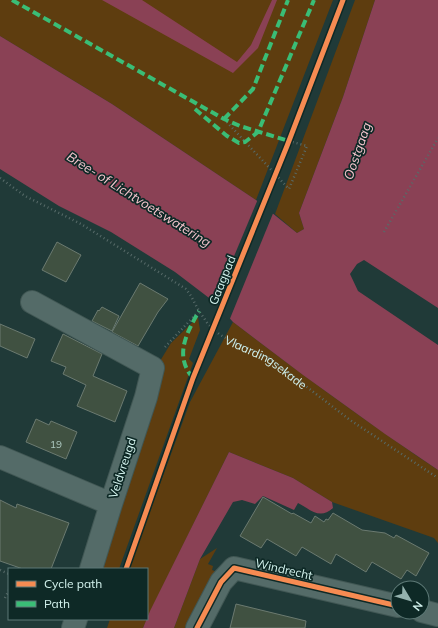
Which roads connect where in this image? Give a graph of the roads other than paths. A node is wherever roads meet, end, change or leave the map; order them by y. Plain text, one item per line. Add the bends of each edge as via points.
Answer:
1 (32, 302) dead end
2 (0, 457) edge
3 (111, 504) junction
4 (91, 568) edge
5 (390, 604) edge
6 (197, 628) edge

1 - 3 street, Veldvreugd via 153,368
2 - 3 street
3 - 4 street, Veldvreugd
5 - 6 street, Windrecht via 234,568 221,582

